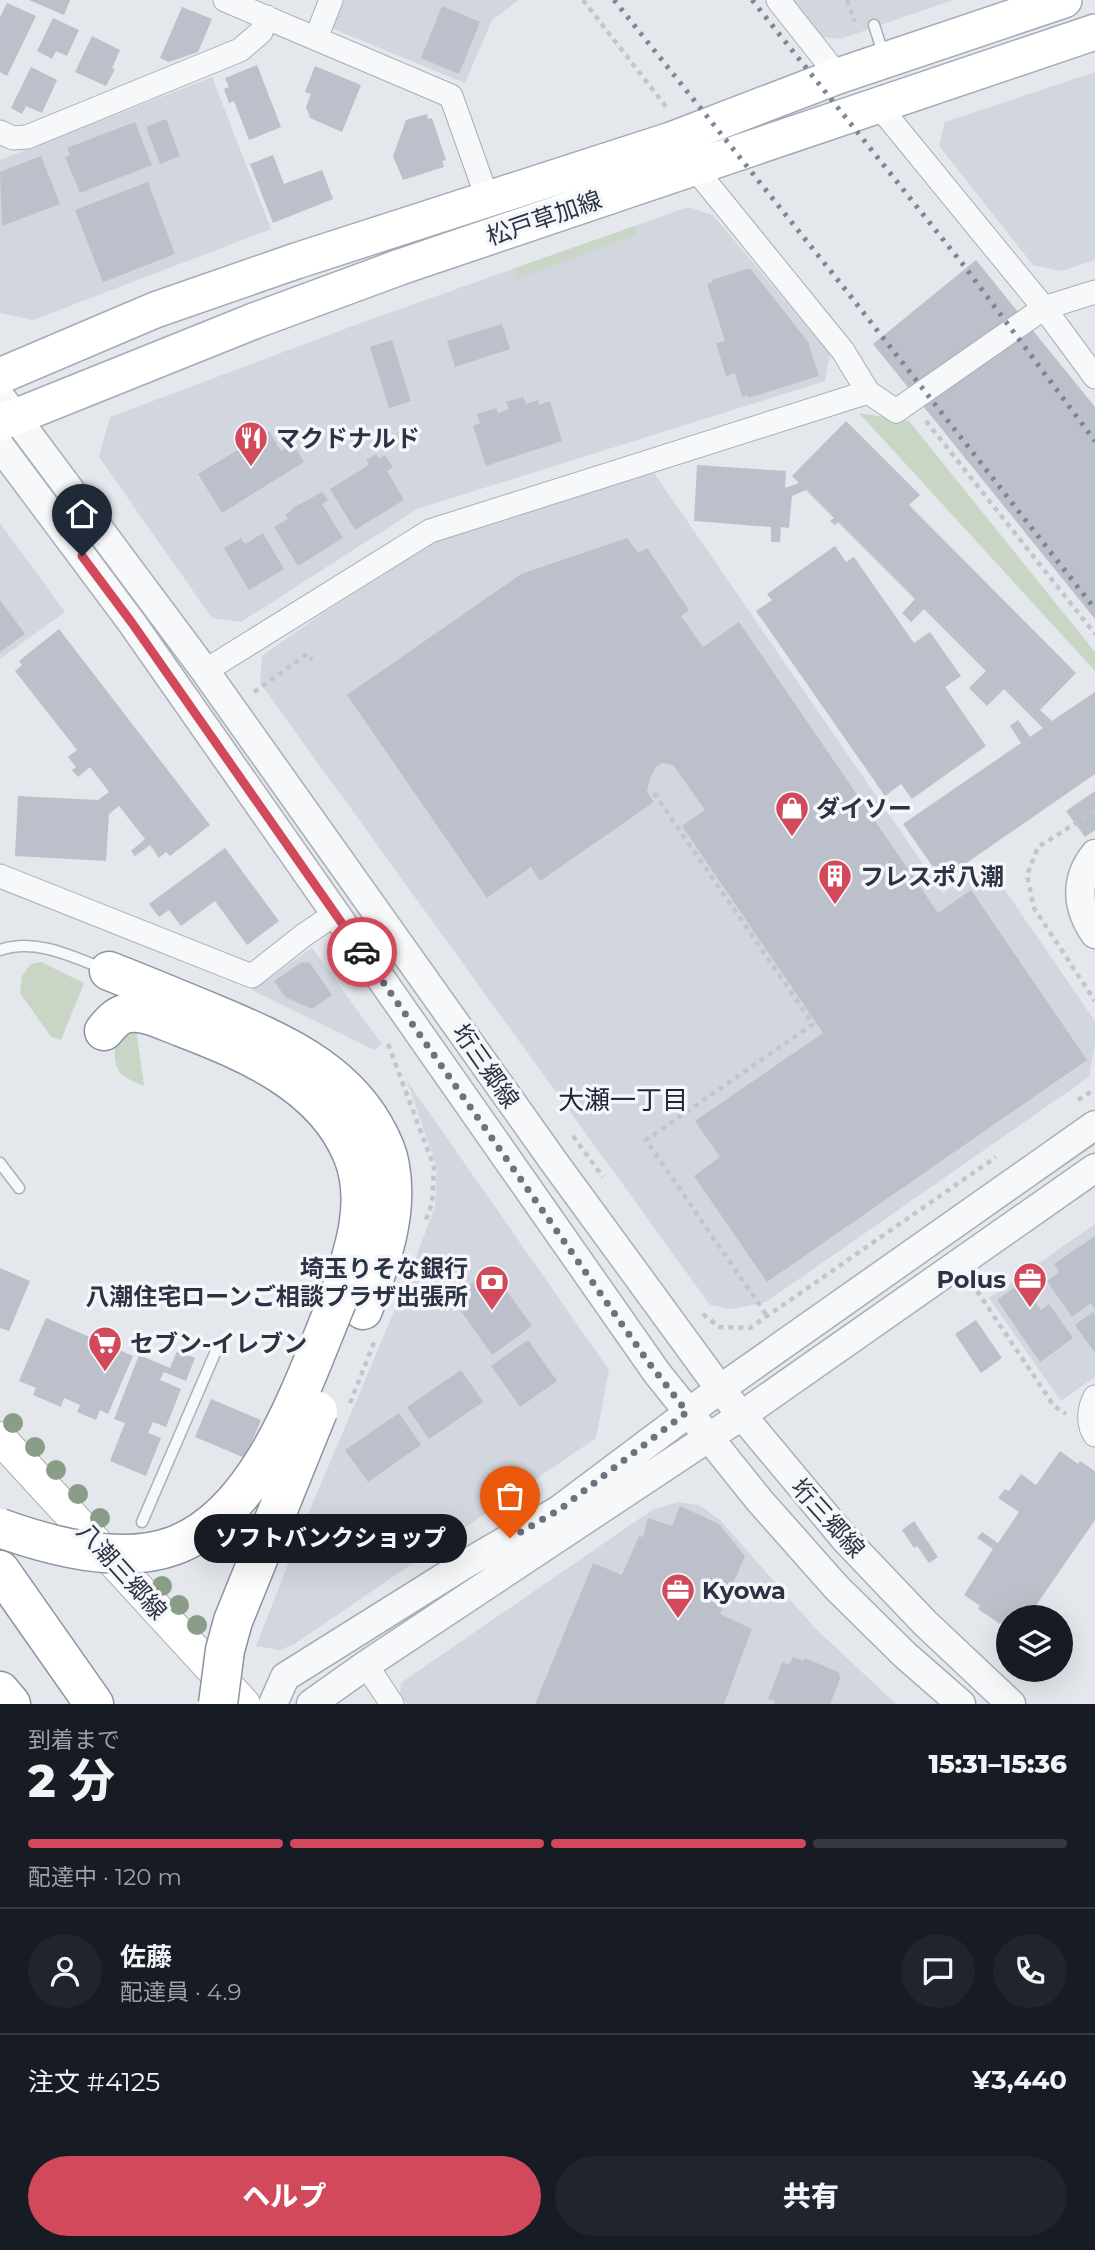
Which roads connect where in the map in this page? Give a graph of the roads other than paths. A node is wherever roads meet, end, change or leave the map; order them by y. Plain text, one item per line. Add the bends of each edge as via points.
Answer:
1 (225, 0) edge
2 (331, 0) edge
3 (1064, 0) edge
4 (784, 3) edge
5 (267, 17) junction
6 (874, 25) dead end
7 (1095, 32) edge
8 (316, 37) junction
9 (886, 60) junction
10 (838, 76) junction
11 (878, 105) junction
12 (669, 124) junction
13 (0, 132) edge
14 (694, 167) junction
15 (488, 200) junction
16 (1095, 292) edge
17 (1044, 308) junction
18 (0, 376) edge
19 (1095, 377) edge
20 (868, 392) junction
21 (4, 421) edge
22 (205, 671) junction
23 (1095, 854) edge
24 (0, 876) edge
25 (335, 914) junction
26 (1095, 934) edge
27 (0, 950) edge
28 (109, 971) joint
29 (104, 1031) dead end
30 (1095, 1125) edge
31 (0, 1163) edge
32 (1095, 1168) edge
33 (19, 1188) dead end
34 (359, 1315) junction
35 (219, 1344) dead end
36 (720, 1389) junction
37 (1095, 1397) edge
38 (687, 1412) junction
39 (741, 1416) junction
40 (1093, 1433) edge
41 (0, 1438) edge
42 (708, 1438) junction
43 (142, 1522) dead end
44 (0, 1528) edge
45 (0, 1570) edge
46 (366, 1665) junction
47 (0, 1691) edge
48 (12, 1704) edge
49 (94, 1704) edge
50 (218, 1704) edge
51 (244, 1704) edge
52 (273, 1704) edge
53 (312, 1704) edge
54 (392, 1704) edge
55 (961, 1704) edge
56 (1011, 1704) edge

1 - 5 street
2 - 8 street
3 - 9 main road, 松戸草加線
4 - 10 street
5 - 8 street
5 - 13 street via 261,32 240,50 27,137 13,138
6 - 9 lane
7 - 11 main road, 松戸草加線
8 - 15 street via 451,96
9 - 10 main road, 松戸草加線
10 - 12 main road, 松戸草加線
11 - 14 main road, 松戸草加線
11 - 17 street
12 - 14 street
12 - 15 main road, 松戸草加線
14 - 20 street via 842,351
14 - 21 main road, 松戸草加線 via 339,289
15 - 18 main road, 松戸草加線 via 155,310
16 - 17 street
17 - 19 street
17 - 20 street via 896,411
20 - 22 street via 430,531
21 - 22 street, 垳三郷線
21 - 25 street, 垳三郷線 via 132,623
22 - 36 street, 垳三郷線
23 - 26 street via 1079,895 1083,918
24 - 25 street via 252,976
25 - 38 street, 垳三郷線
27 - 28 lane via 36,945
28 - 34 highway via 275,1040 346,1087 367,1113 390,1165 392,1200 380,1262
29 - 34 highway via 125,1014 157,1018 270,1067 318,1105 352,1153 358,1174 354,1253
30 - 36 street
31 - 33 lane
32 - 39 street
34 - 44 highway, bridge via 252,1480 223,1516 196,1534 173,1546 116,1553 60,1546
34 - 50 highway, bridge via 244,1589 225,1650
35 - 43 lane
36 - 38 street
36 - 39 street, 垳三郷線
37 - 40 street via 1090,1414
38 - 42 street, 垳三郷線
38 - 52 street via 559,1510 285,1677
39 - 42 street
39 - 56 street, 垳三郷線 via 845,1539
41 - 51 main road, 八潮三郷線
42 - 46 street
42 - 55 street, 垳三郷線 via 837,1588
45 - 49 highway
46 - 53 street
46 - 54 street
47 - 48 highway

